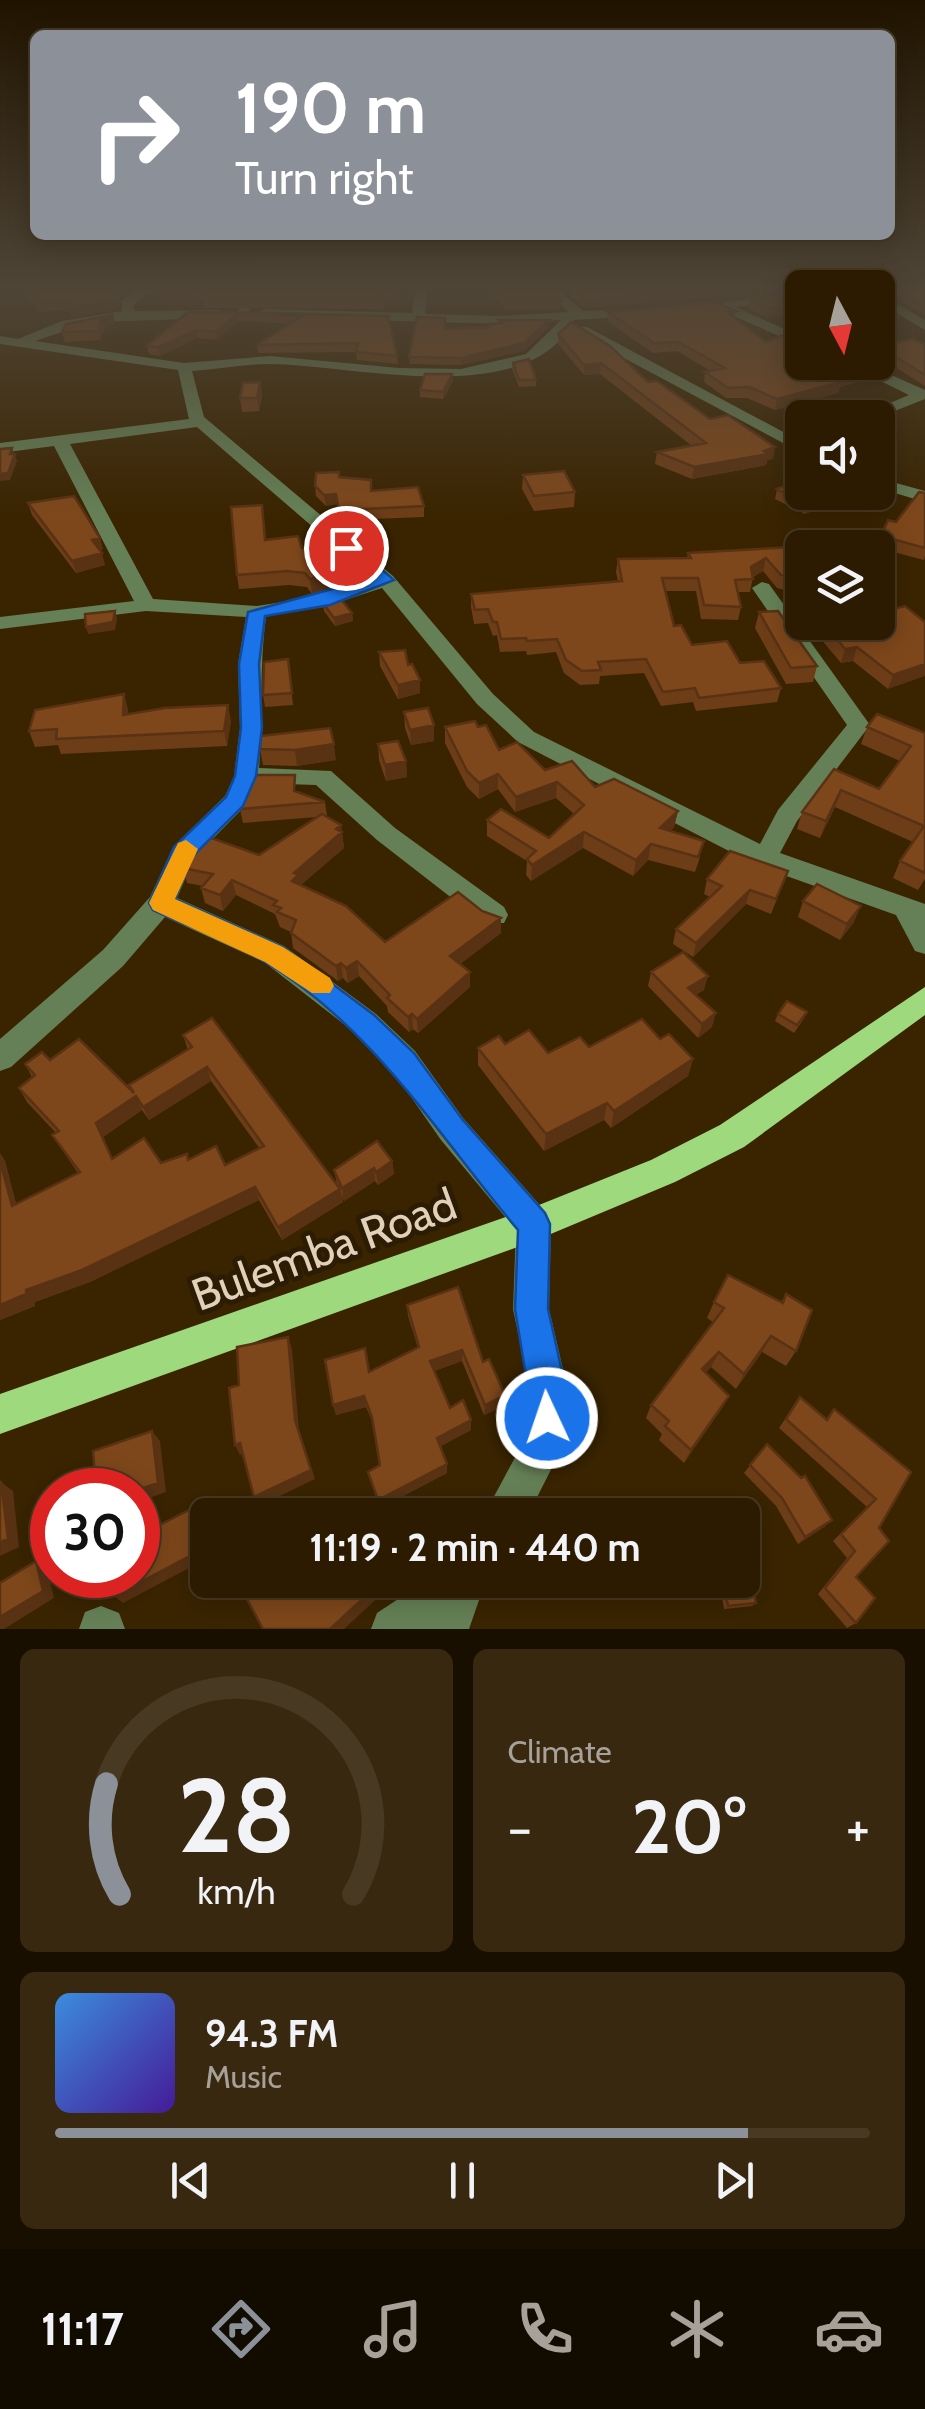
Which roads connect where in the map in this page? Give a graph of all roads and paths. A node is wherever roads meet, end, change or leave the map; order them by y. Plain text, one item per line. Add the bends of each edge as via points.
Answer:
1 (171, 364) edge
2 (212, 364) edge
3 (313, 364) edge
4 (498, 364) edge
5 (654, 364) edge
6 (184, 366) junction
7 (889, 380) edge
8 (923, 395) edge
9 (895, 405) edge
10 (201, 422) junction
11 (785, 436) edge
12 (59, 439) junction
13 (0, 448) edge
14 (895, 487) edge
15 (925, 497) edge
16 (386, 580) junction
17 (762, 588) dead end
18 (146, 605) junction
19 (257, 612) junction
20 (0, 622) edge
21 (246, 776) junction
22 (765, 858) junction
23 (161, 903) junction
24 (915, 912) edge
25 (494, 914) edge
26 (925, 943) edge
27 (925, 999) edge
28 (0, 1058) edge
29 (534, 1224) junction
30 (0, 1414) edge
31 (514, 1498) edge
32 (439, 1598) edge
33 (458, 1598) edge
34 (394, 1629) edge
35 (447, 1629) edge

1 - 6 street
2 - 6 street
3 - 4 street via 461,373
5 - 11 street
6 - 10 street
7 - 8 street
8 - 9 street
10 - 12 street
10 - 16 street
12 - 13 street
12 - 18 street
14 - 15 street
16 - 19 street via 324,601
16 - 22 street via 484,698 526,737
17 - 22 street via 858,725 787,816
18 - 19 street
18 - 20 street
19 - 21 street
21 - 23 street via 235,801 182,853
21 - 25 street via 322,778
22 - 24 street
23 - 28 street via 113,958
23 - 29 street via 274,954 364,1023 404,1061
24 - 26 street
27 - 29 main road, Bulemba Road via 732,1136
29 - 30 main road, Bulemba Road
29 - 31 street via 532,1309 550,1394 545,1442
32 - 34 street
33 - 35 street

